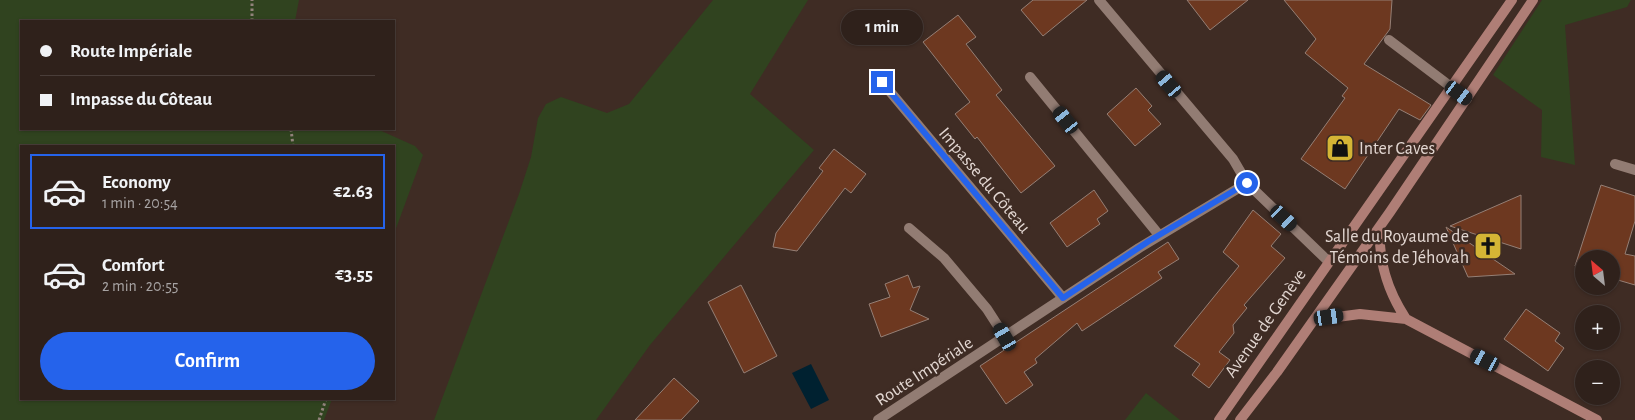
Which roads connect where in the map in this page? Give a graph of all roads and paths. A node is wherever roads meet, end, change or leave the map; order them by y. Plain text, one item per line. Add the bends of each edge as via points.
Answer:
1 (252, 0) edge
2 (1099, 0) edge
3 (1512, 0) edge
4 (1533, 0) edge
5 (252, 20) edge
6 (1389, 40) dead end
7 (1030, 77) dead end
8 (882, 82) dead end
9 (1451, 87) junction
10 (1467, 99) junction
11 (291, 130) edge
12 (293, 145) edge
13 (1615, 164) dead end
14 (1635, 170) edge
15 (1247, 183) junction
16 (1380, 226) junction
17 (909, 228) dead end
18 (1159, 235) junction
19 (1328, 261) junction
20 (1063, 298) junction
21 (1406, 319) junction
22 (1314, 320) junction
23 (1005, 337) junction
24 (326, 400) edge
25 (319, 420) edge
26 (878, 420) edge
27 (1219, 420) edge
28 (1240, 420) edge
29 (1597, 420) edge

1 - 5 path
2 - 15 street via 1233,159
3 - 9 main road, Avenue de Genève
4 - 10 main road, Avenue de Genève
6 - 9 street
7 - 18 street
8 - 20 street, Impasse du Côteau
9 - 10 street
9 - 19 main road, Avenue de Genève
10 - 16 main road, Avenue de Genève
11 - 12 path
13 - 14 street
15 - 18 street, Route Impériale
15 - 19 street
16 - 21 main road via 1384,275
16 - 22 main road, Avenue de Genève
17 - 23 street via 944,258 987,309
18 - 20 street, Route Impériale
19 - 27 main road, Avenue de Genève
20 - 23 street, Route Impériale
21 - 22 main road via 1360,314
21 - 29 main road
22 - 28 main road, Avenue de Genève
23 - 26 street, Route Impériale
24 - 25 path

